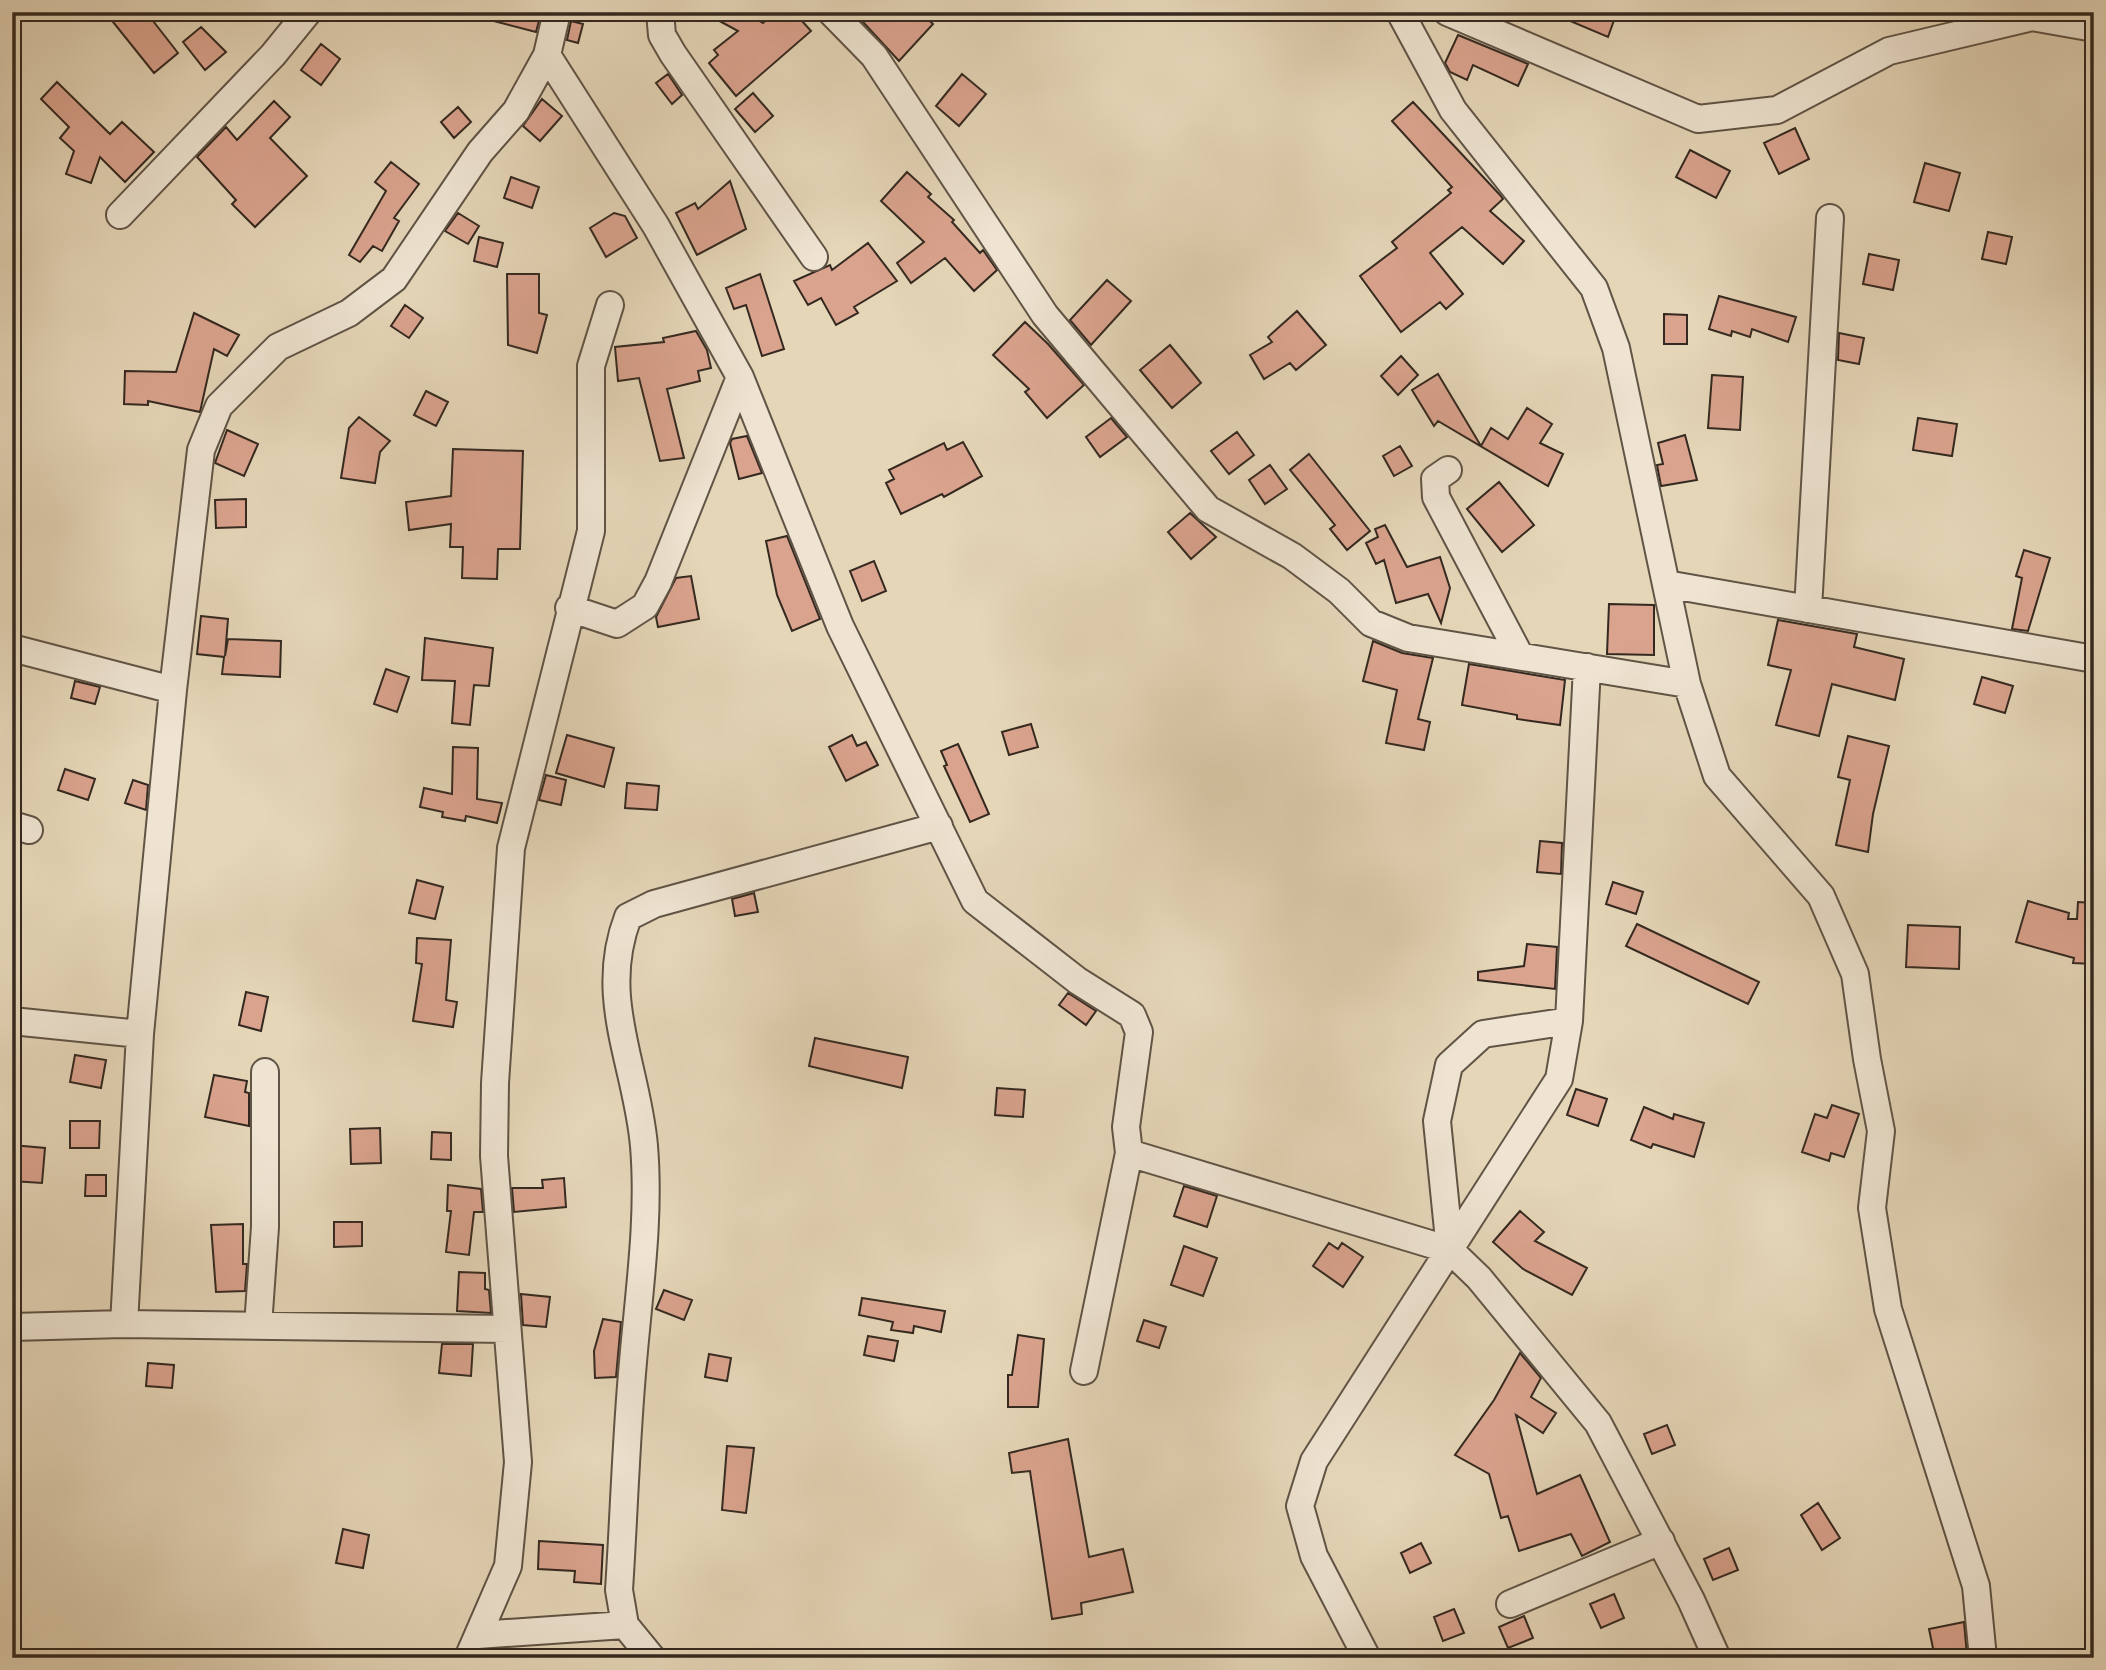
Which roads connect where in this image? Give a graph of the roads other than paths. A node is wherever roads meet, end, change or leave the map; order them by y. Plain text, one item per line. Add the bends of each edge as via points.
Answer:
1 (307, 12) edge
2 (558, 12) edge
3 (660, 12) edge
4 (831, 12) edge
5 (1400, 12) edge
6 (1447, 12) edge
7 (2094, 27) edge
8 (547, 55) junction
9 (120, 215) dead end
10 (1830, 218) dead end
11 (814, 257) dead end
12 (610, 305) dead end
13 (740, 377) junction
14 (1448, 470) dead end
15 (1666, 584) junction
16 (569, 608) junction
17 (1808, 609) junction
18 (12, 648) edge
19 (1520, 656) junction
20 (2094, 659) edge
21 (1587, 667) junction
22 (1687, 684) junction
23 (173, 690) junction
24 (939, 826) junction
25 (12, 1021) edge
26 (1569, 1021) junction
27 (140, 1034) junction
28 (265, 1072) dead end
29 (1129, 1153) junction
30 (1450, 1250) junction
31 (124, 1324) junction
32 (258, 1326) junction
33 (12, 1327) edge
34 (507, 1329) junction
35 (1084, 1371) dead end
36 (1661, 1541) junction
37 (1510, 1604) dead end
38 (625, 1625) junction
39 (473, 1646) edge
40 (652, 1658) edge
41 (1367, 1658) edge
42 (1717, 1658) edge
43 (1983, 1658) edge

1 - 9 street via 273,55
2 - 8 street
3 - 11 street via 662,34 673,54
4 - 19 street via 874,55 1045,315 1208,509 1292,556 1339,591 1371,623 1408,638
5 - 15 street via 1453,110 1594,288 1616,348
6 - 7 street via 1698,119 1777,110 1889,51 2032,17
8 - 13 street via 656,226
8 - 23 street via 516,111 480,152 394,279 349,313 278,347 219,406 201,450
10 - 17 street
12 - 16 street via 591,366 591,531
13 - 16 street via 645,606 617,624
13 - 24 street via 840,626
14 - 19 street via 1434,479 1436,497
15 - 17 street
15 - 22 street
16 - 34 street via 511,848 494,1156
17 - 20 street
18 - 23 street
19 - 21 street
21 - 22 street
21 - 26 street
22 - 43 street via 1717,776 1821,896 1855,974 1881,1131 1872,1208 1888,1309 1976,1586
23 - 27 street
24 - 29 street via 975,901 1078,981 1132,1015 1139,1032 1126,1127
24 - 38 street via 654,904 628,917 618,943 614,988 644,1145 645,1234 619,1590
25 - 27 street
26 - 30 street via 1559,1079
26 - 30 street via 1483,1034 1449,1065 1437,1121
27 - 31 street
28 - 32 street via 265,1227
29 - 30 street
29 - 35 street
30 - 36 street via 1479,1278 1598,1423
30 - 41 street via 1314,1461 1300,1506 1314,1556
31 - 32 street
31 - 33 street
32 - 34 street
34 - 39 street via 518,1462 508,1566
36 - 37 street
36 - 42 street
38 - 39 street
38 - 40 street

